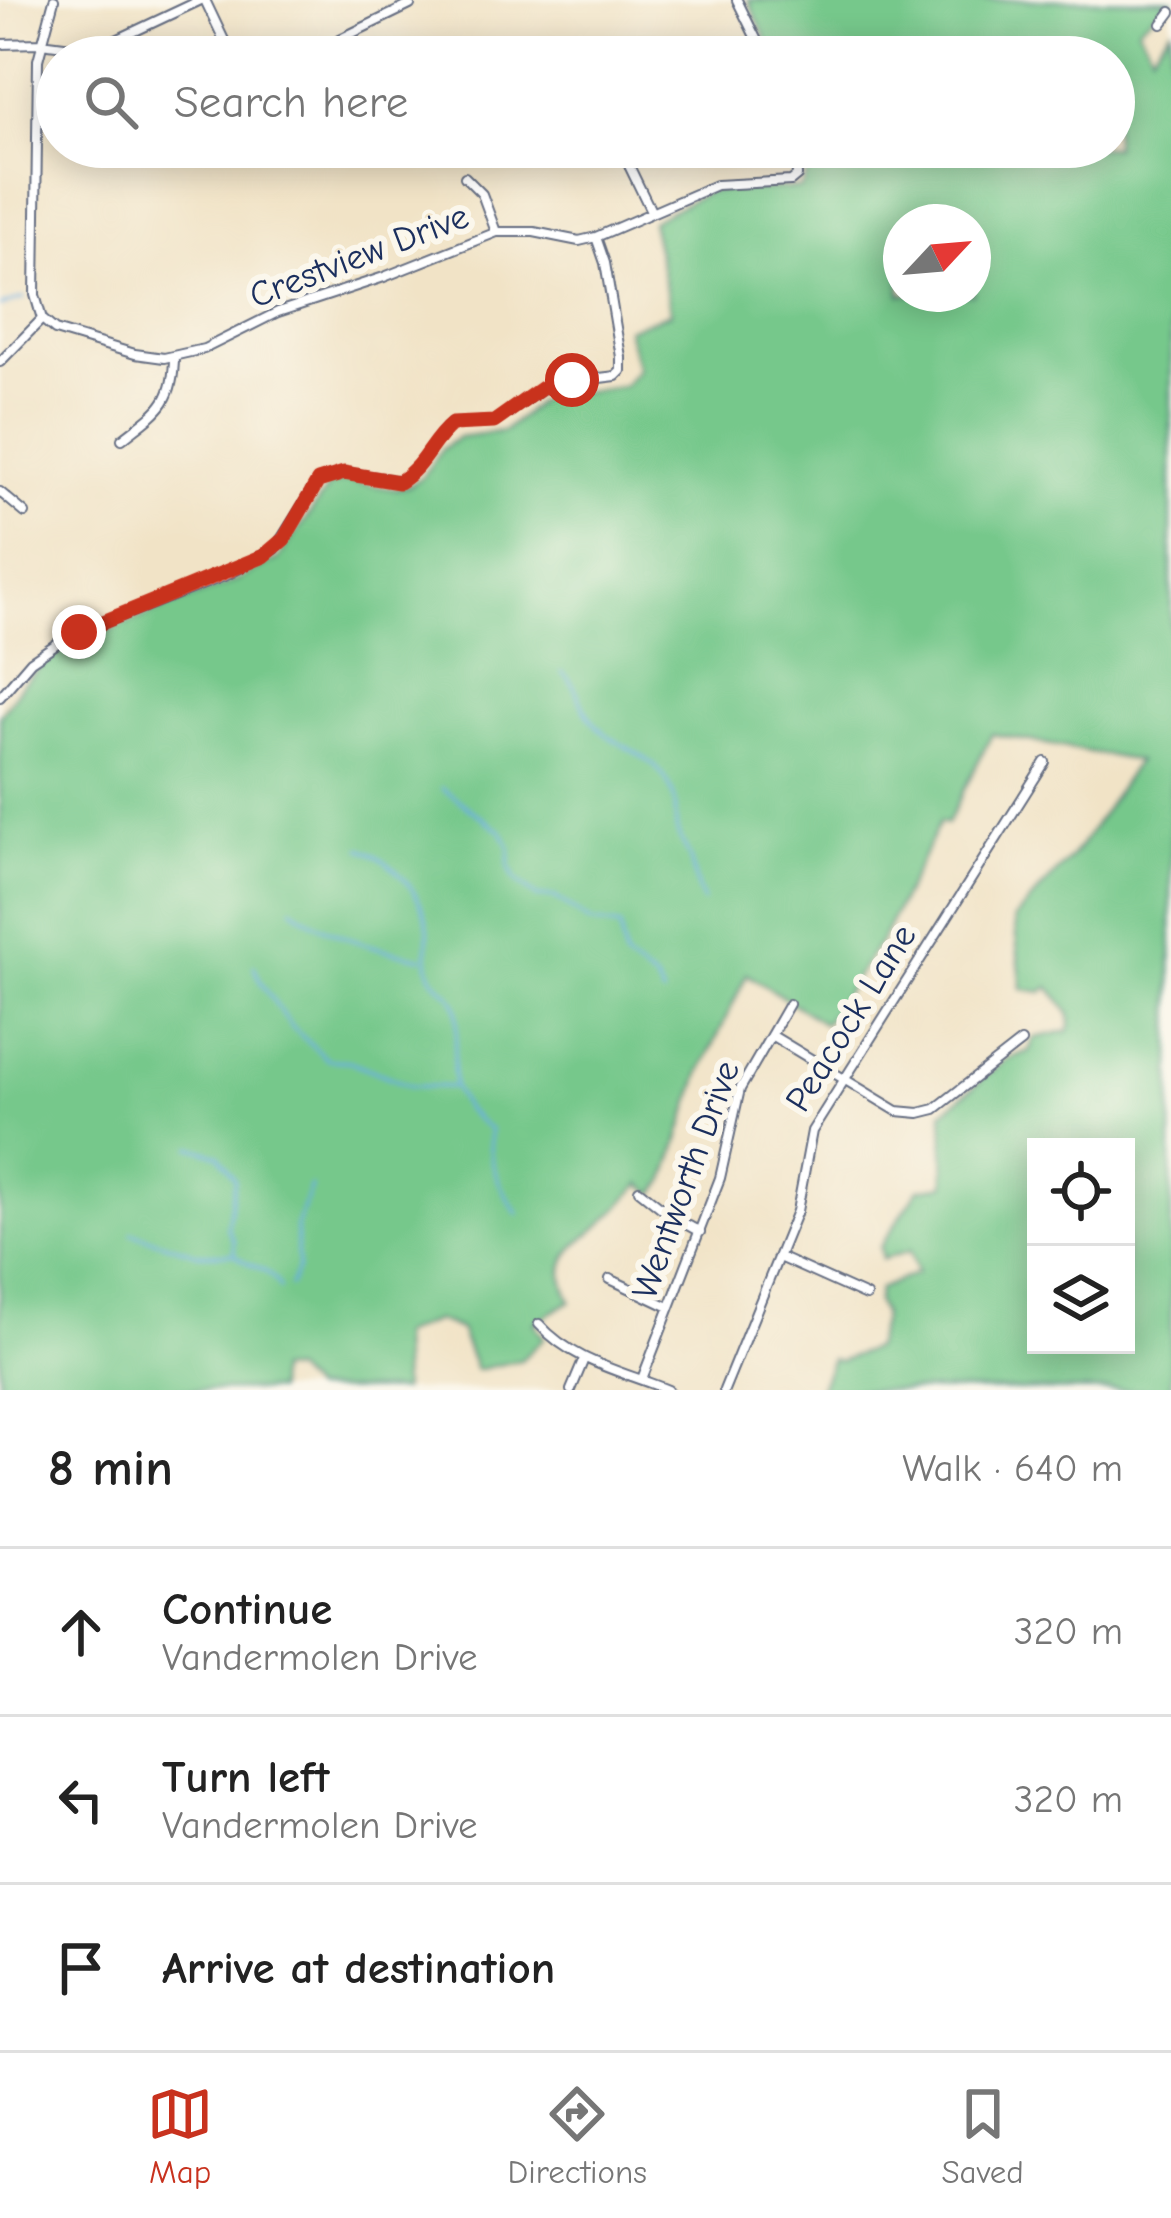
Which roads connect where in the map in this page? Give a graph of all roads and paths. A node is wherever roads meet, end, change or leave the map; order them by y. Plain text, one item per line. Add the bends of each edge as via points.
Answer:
1 (54, 0) edge
2 (203, 0) edge
3 (737, 0) edge
4 (410, 5) dead end
5 (1171, 13) edge
6 (1162, 24) dead end
7 (43, 36) edge
8 (125, 36) edge
9 (221, 36) edge
10 (346, 36) edge
11 (755, 36) edge
12 (0, 44) edge
13 (36, 44) edge
14 (38, 168) edge
15 (630, 168) edge
16 (797, 168) edge
17 (465, 177) dead end
18 (651, 212) junction
19 (496, 232) junction
20 (596, 237) junction
21 (43, 319) junction
22 (174, 356) junction
23 (0, 362) edge
24 (122, 439) dead end
25 (0, 492) edge
26 (25, 513) dead end
27 (0, 697) edge
28 (1045, 762) dead end
29 (789, 1004) dead end
30 (771, 1035) junction
31 (1021, 1042) dead end
32 (845, 1077) junction
33 (639, 1190) dead end
34 (700, 1232) junction
35 (779, 1257) junction
36 (610, 1279) dead end
37 (866, 1296) dead end
38 (669, 1307) junction
39 (539, 1324) dead end
40 (584, 1359) junction
41 (642, 1379) junction
42 (571, 1390) edge
43 (668, 1390) edge
44 (724, 1390) edge

1 - 7 street
2 - 8 street
2 - 9 street
3 - 11 street
4 - 10 street
5 - 6 street
12 - 13 street
14 - 21 street via 35,296
15 - 18 street
16 - 18 street, Crestview Drive via 790,181 716,184
17 - 19 street via 482,194
18 - 20 street, Crestview Drive
19 - 20 street, Crestview Drive
19 - 22 street, Crestview Drive
20 - 27 street via 621,357 616,376 550,384 494,422 452,424 399,482 344,473 318,481 275,549 65,638
21 - 22 street, Crestview Drive via 55,330 135,354
21 - 23 street
22 - 24 street via 160,410
25 - 26 street
28 - 32 street, Peacock Lane
29 - 30 street, Wentworth Drive
30 - 32 street
30 - 34 street, Wentworth Drive via 740,1089
31 - 32 street via 919,1113 897,1111
32 - 35 street, Peacock Lane via 809,1136 799,1204
33 - 34 street
34 - 38 street, Wentworth Drive
35 - 37 street
35 - 44 street, Peacock Lane
36 - 38 street
38 - 41 street, Wentworth Drive
39 - 40 street
40 - 41 street
40 - 42 street
41 - 43 street

